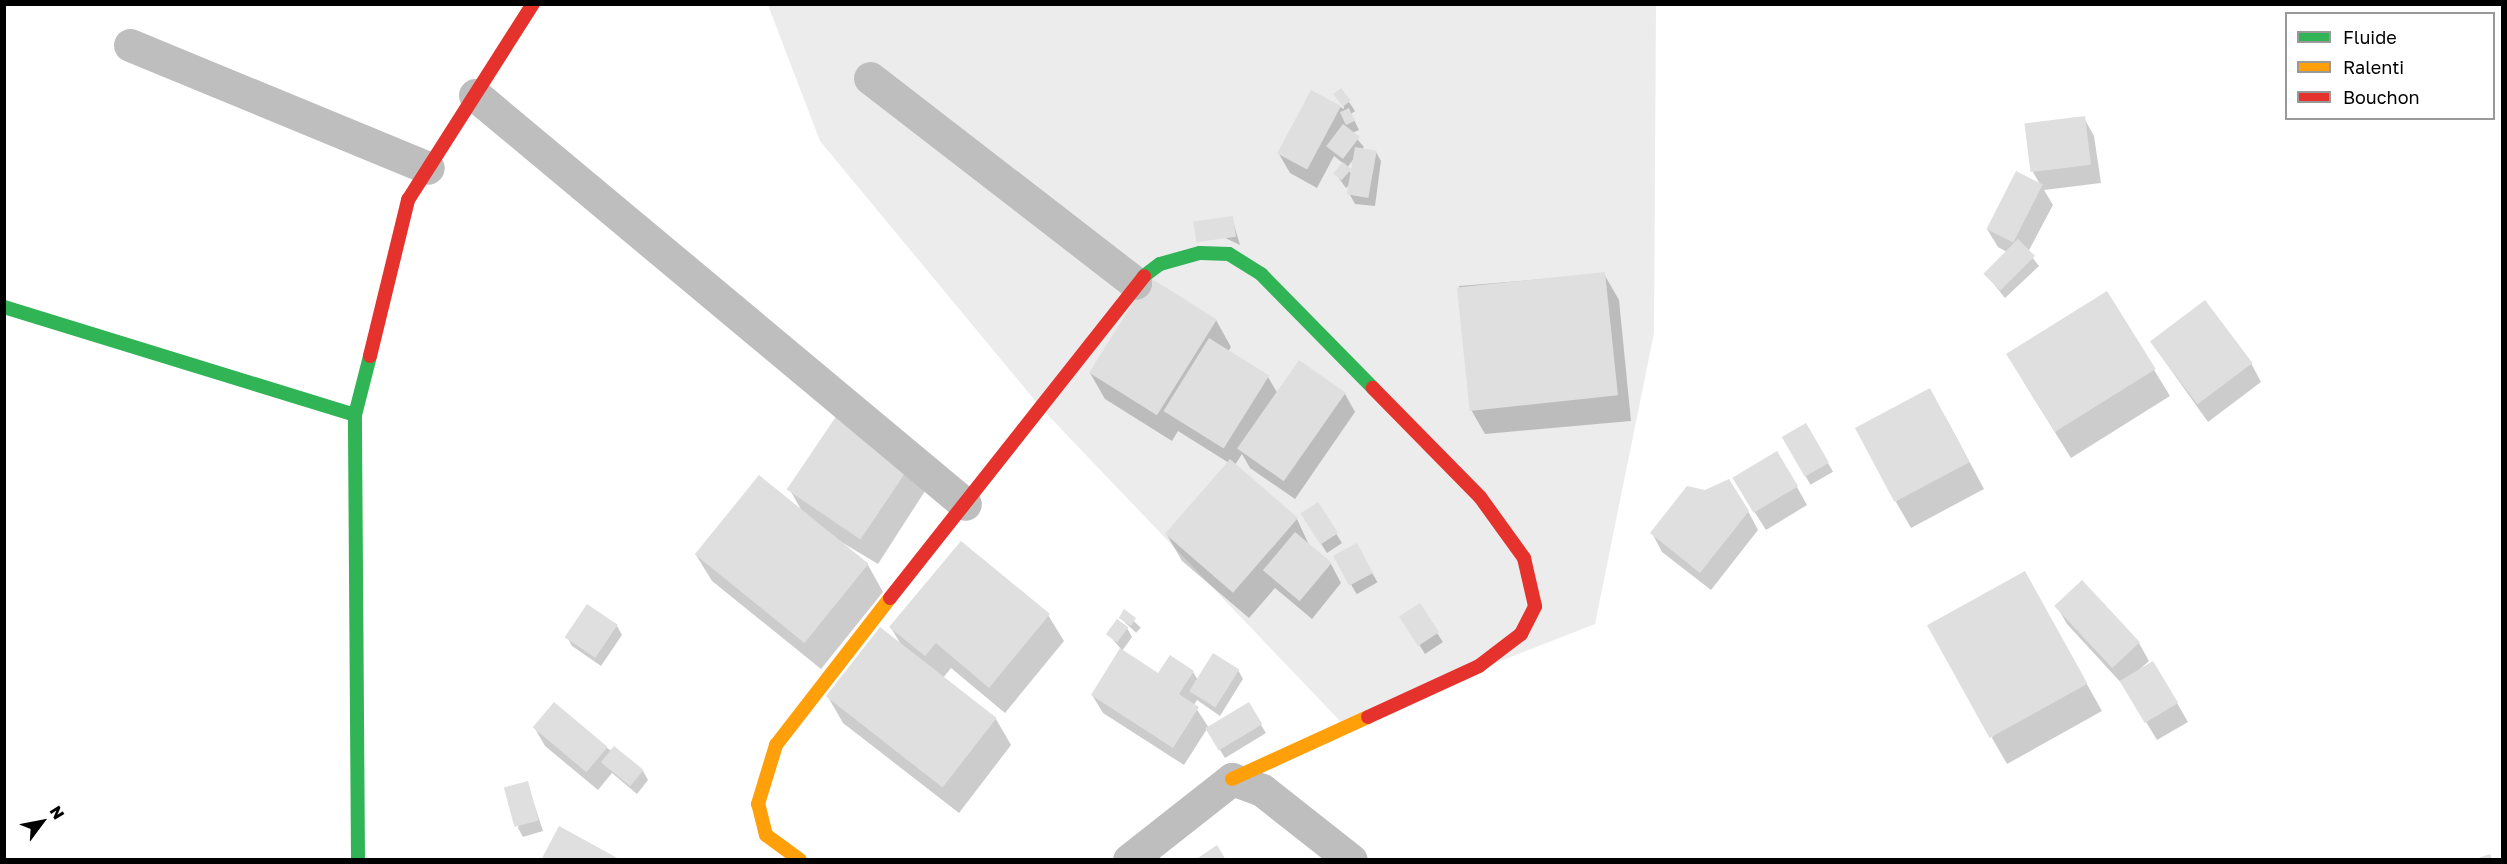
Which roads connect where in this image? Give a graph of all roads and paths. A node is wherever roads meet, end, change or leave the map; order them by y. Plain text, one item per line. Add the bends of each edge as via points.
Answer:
1 (533, 4) edge
2 (130, 45) dead end
3 (870, 78) dead end
4 (475, 95) junction
5 (428, 168) junction
6 (1135, 283) junction
7 (4, 307) edge
8 (356, 415) junction
9 (965, 504) junction
10 (1232, 778) junction
11 (358, 860) edge
12 (800, 860) edge
13 (1129, 860) edge
14 (1351, 860) edge

1 - 4 street
2 - 5 street
3 - 6 street
4 - 5 street
4 - 9 street
5 - 8 street via 408,200
6 - 9 street
6 - 10 street via 1160,264 1200,253 1229,254 1261,274 1480,497 1524,558 1535,606 1521,634 1479,666
7 - 8 street
8 - 11 street
9 - 12 street via 776,745 758,804 766,835
10 - 13 street
10 - 14 street via 1262,790

